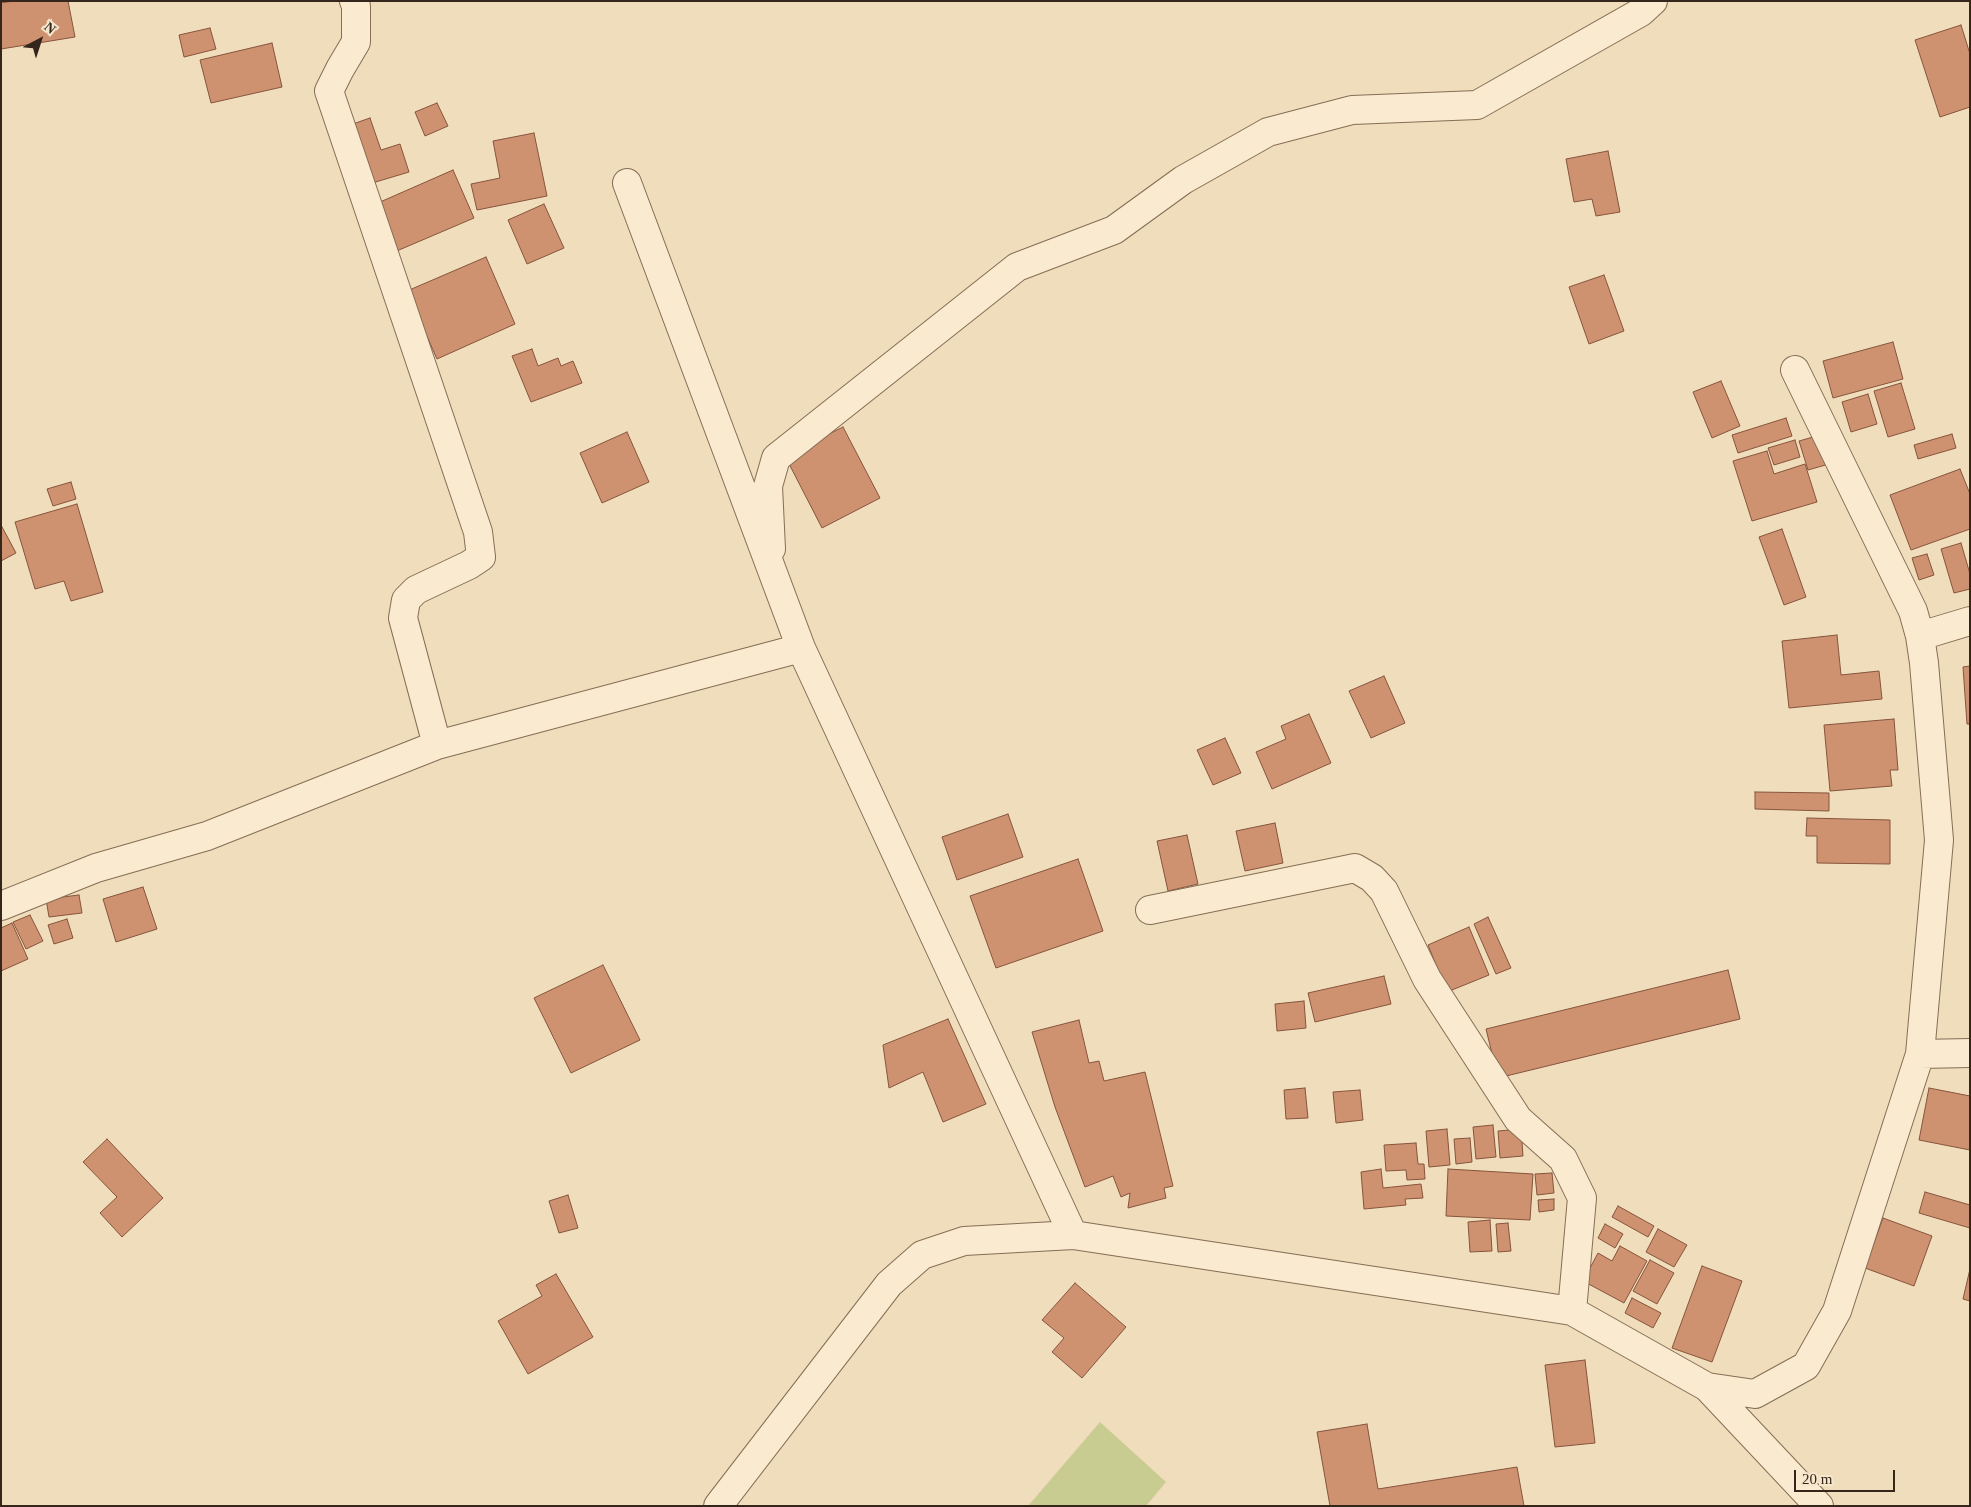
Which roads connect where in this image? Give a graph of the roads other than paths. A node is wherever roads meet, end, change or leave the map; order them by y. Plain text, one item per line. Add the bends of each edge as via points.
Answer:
1 (354, 1) edge
2 (1653, 1) edge
3 (627, 183) dead end
4 (1795, 370) dead end
5 (773, 575) junction
6 (1970, 621) edge
7 (1920, 636) junction
8 (801, 648) junction
9 (437, 745) junction
10 (1, 906) edge
11 (1150, 910) dead end
12 (1970, 1053) edge
13 (1920, 1054) junction
14 (1073, 1235) junction
15 (1572, 1311) junction
16 (1707, 1387) junction
17 (718, 1506) edge
18 (1819, 1506) edge

1 - 9 street via 356,42 329,91 478,532 481,557 416,590 406,600 403,618
2 - 5 street via 1641,12 1477,106 1352,110 1268,132 1183,180 1114,230 1018,267 776,458 768,486
3 - 5 street
4 - 7 street via 1913,611
5 - 8 street
6 - 7 street
7 - 13 street via 1939,840
8 - 9 street
8 - 14 street
9 - 10 street via 207,836 96,868
11 - 15 street via 1355,868 1372,878 1384,891 1427,979 1518,1119 1563,1159 1582,1198
12 - 13 street
13 - 16 street via 1837,1311 1806,1366 1755,1394
14 - 15 street
14 - 17 street via 964,1241 922,1255 889,1284
15 - 16 street
16 - 18 street

